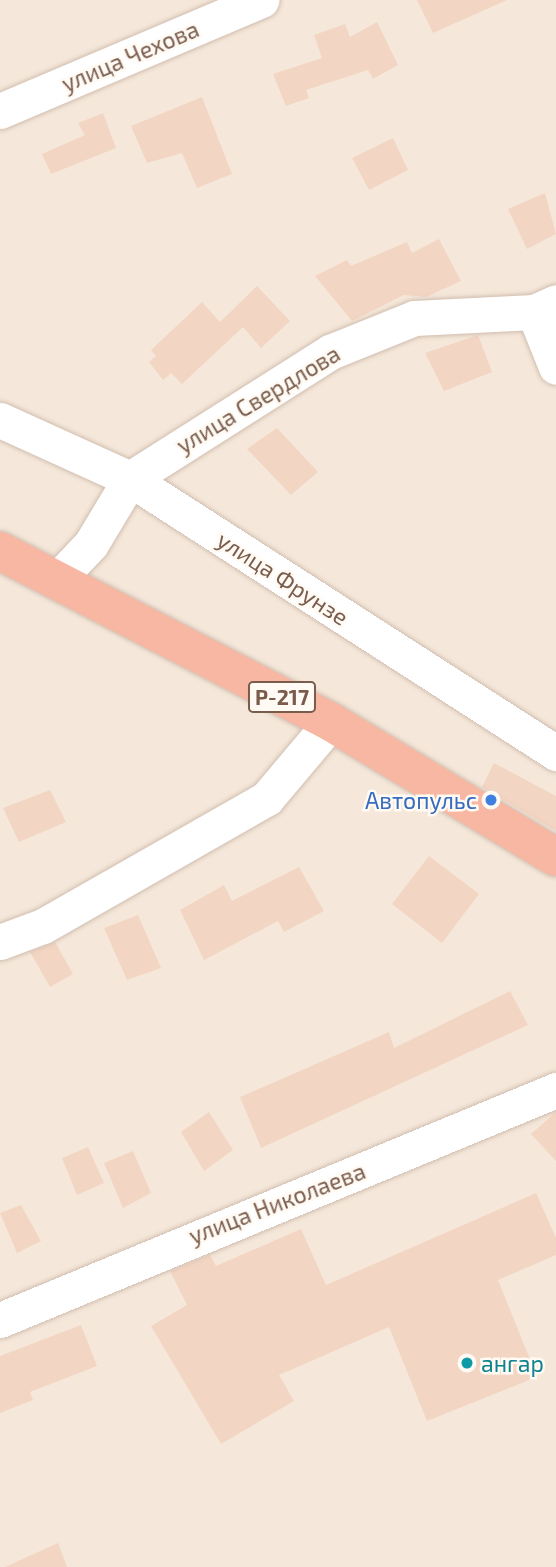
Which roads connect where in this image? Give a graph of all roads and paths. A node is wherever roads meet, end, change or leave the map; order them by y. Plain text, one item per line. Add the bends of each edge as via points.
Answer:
1 (261, 0) edge
2 (0, 111) edge
3 (545, 307) edge
4 (556, 367) edge
5 (0, 420) edge
6 (130, 479) junction
7 (0, 551) edge
8 (56, 581) junction
9 (331, 722) junction
10 (556, 753) edge
11 (556, 857) edge
12 (0, 942) edge
13 (556, 1090) edge
14 (0, 1320) edge

1 - 2 street, улица Чехова
3 - 4 street
3 - 6 street, улица Свердлова via 414,318 330,352
5 - 6 street, улица Фрунзе
6 - 8 street, улица Свердлова via 91,544
6 - 10 street, улица Фрунзе
7 - 8 highway, Р-217
8 - 9 highway, Р-217
9 - 11 highway, Р-217
9 - 12 street via 267,798 43,926
13 - 14 street, улица Николаева

